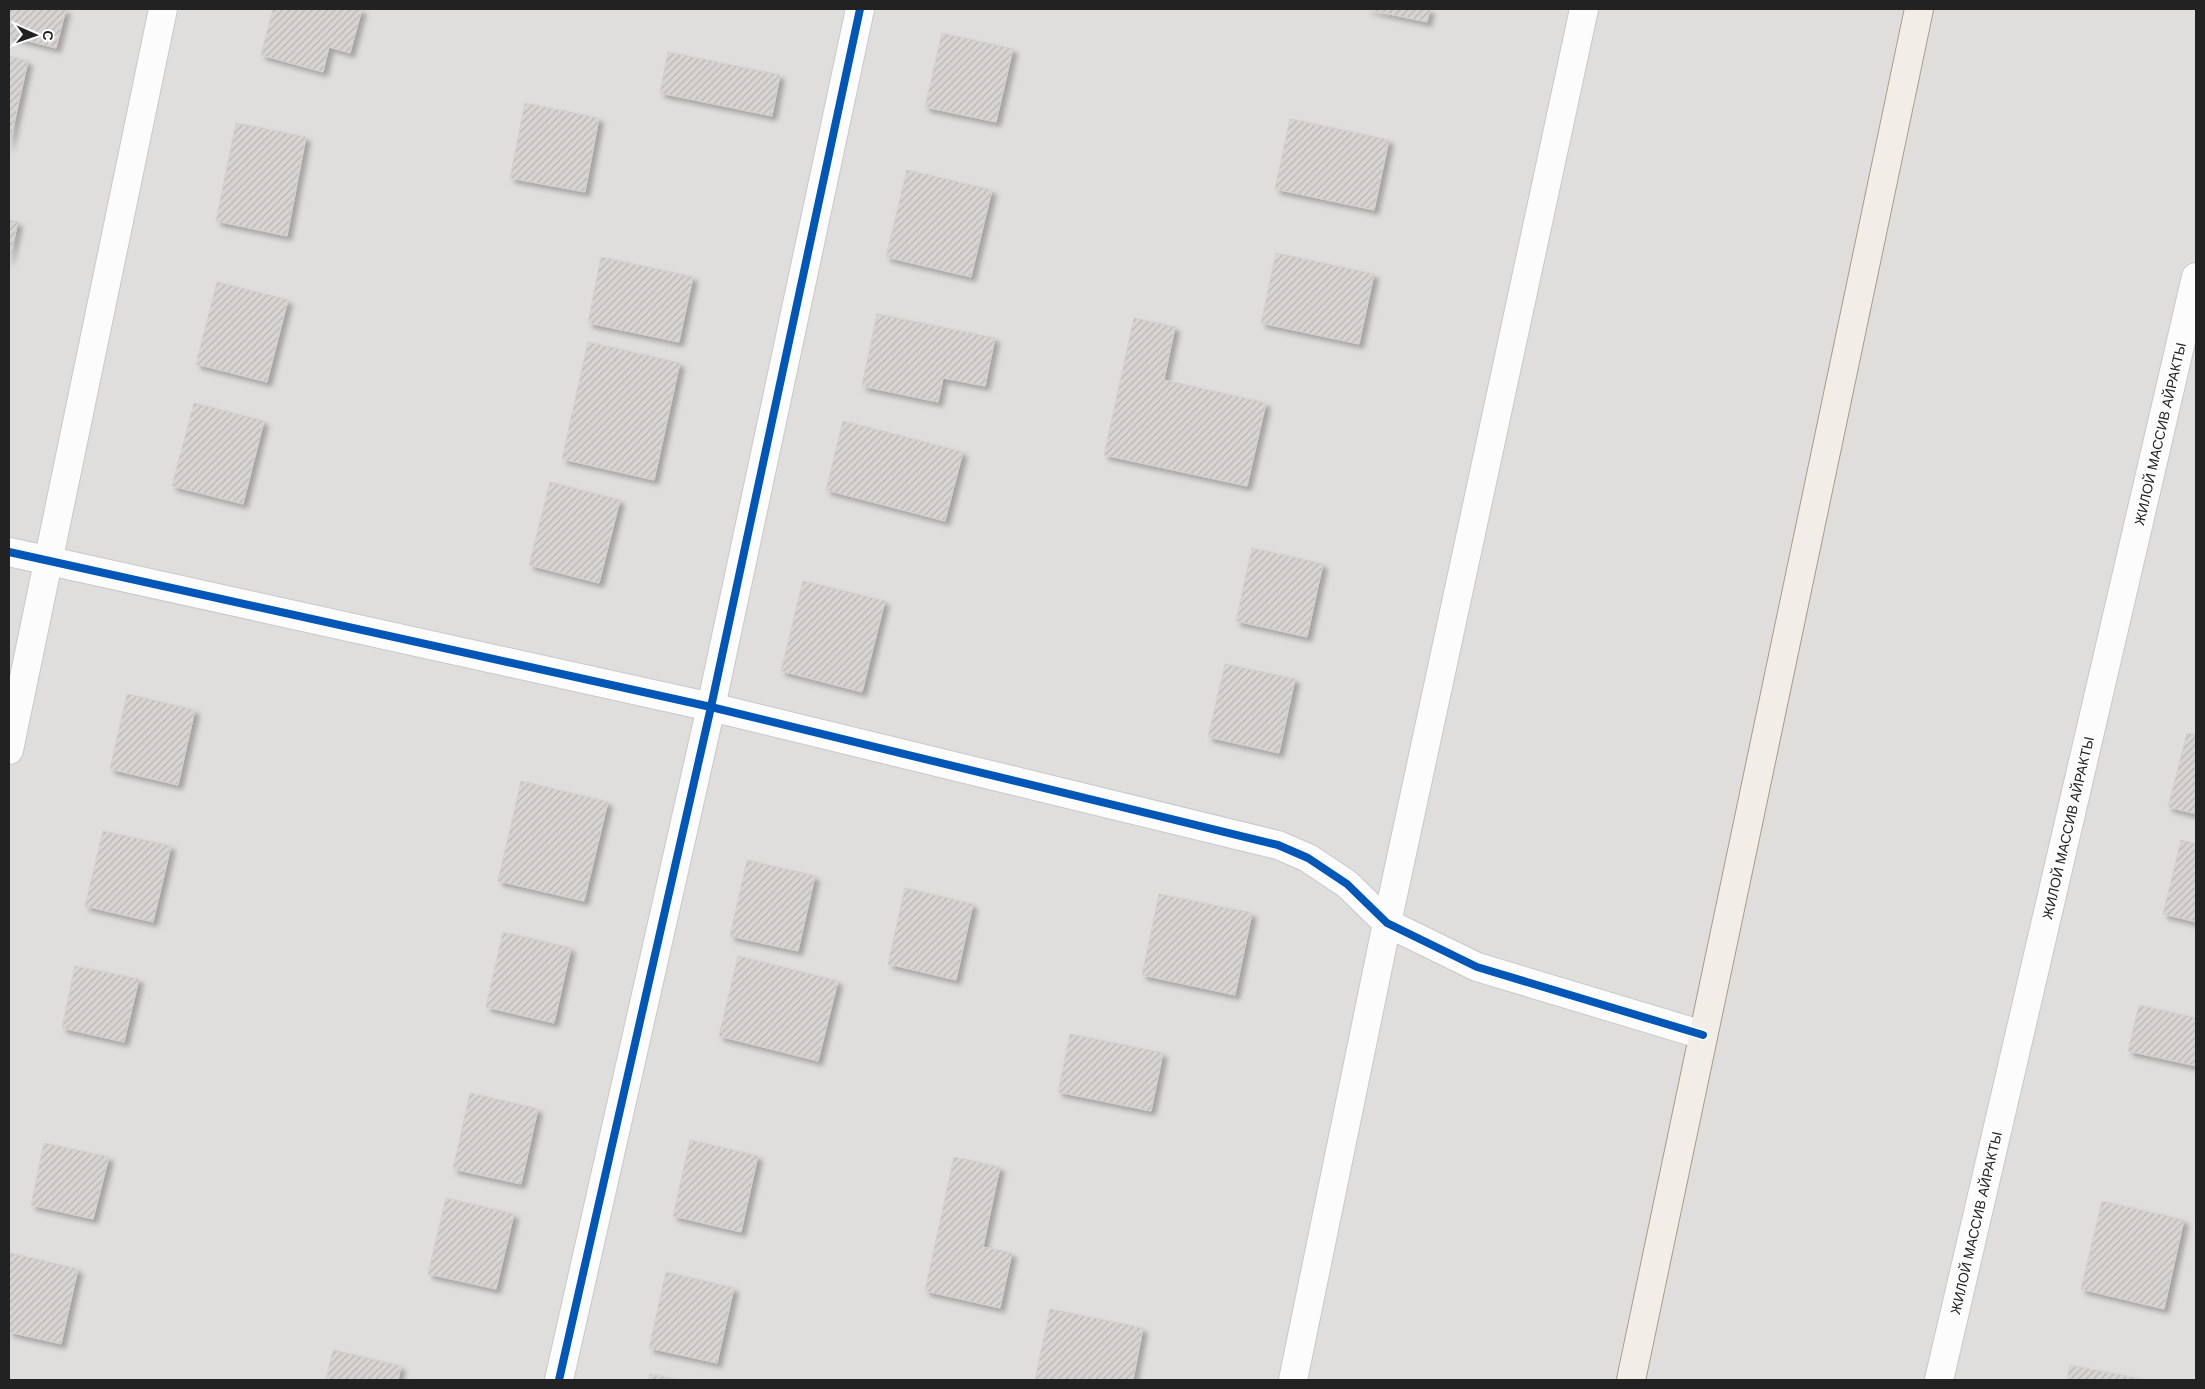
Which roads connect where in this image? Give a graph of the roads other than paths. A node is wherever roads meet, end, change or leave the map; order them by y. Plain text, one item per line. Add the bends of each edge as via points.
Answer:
1 (163, 9) edge
2 (860, 9) edge
3 (1584, 9) edge
4 (1920, 9) edge
5 (2196, 277) edge
6 (9, 552) edge
7 (48, 561) junction
8 (711, 707) junction
9 (9, 750) edge
10 (1387, 923) junction
11 (1704, 1035) junction
12 (559, 1380) edge
13 (1293, 1380) edge
14 (1631, 1380) edge
15 (1939, 1380) edge

1 - 7 street
2 - 8 street
3 - 10 street
4 - 11 main road
5 - 15 street, ЖИЛОЙ МАССИВ АЙРАКТЫ
6 - 7 street
7 - 8 street
7 - 9 street
8 - 10 street via 1278,845 1308,858 1347,884
8 - 12 street
10 - 11 street via 1477,967
10 - 13 street
11 - 14 main road

